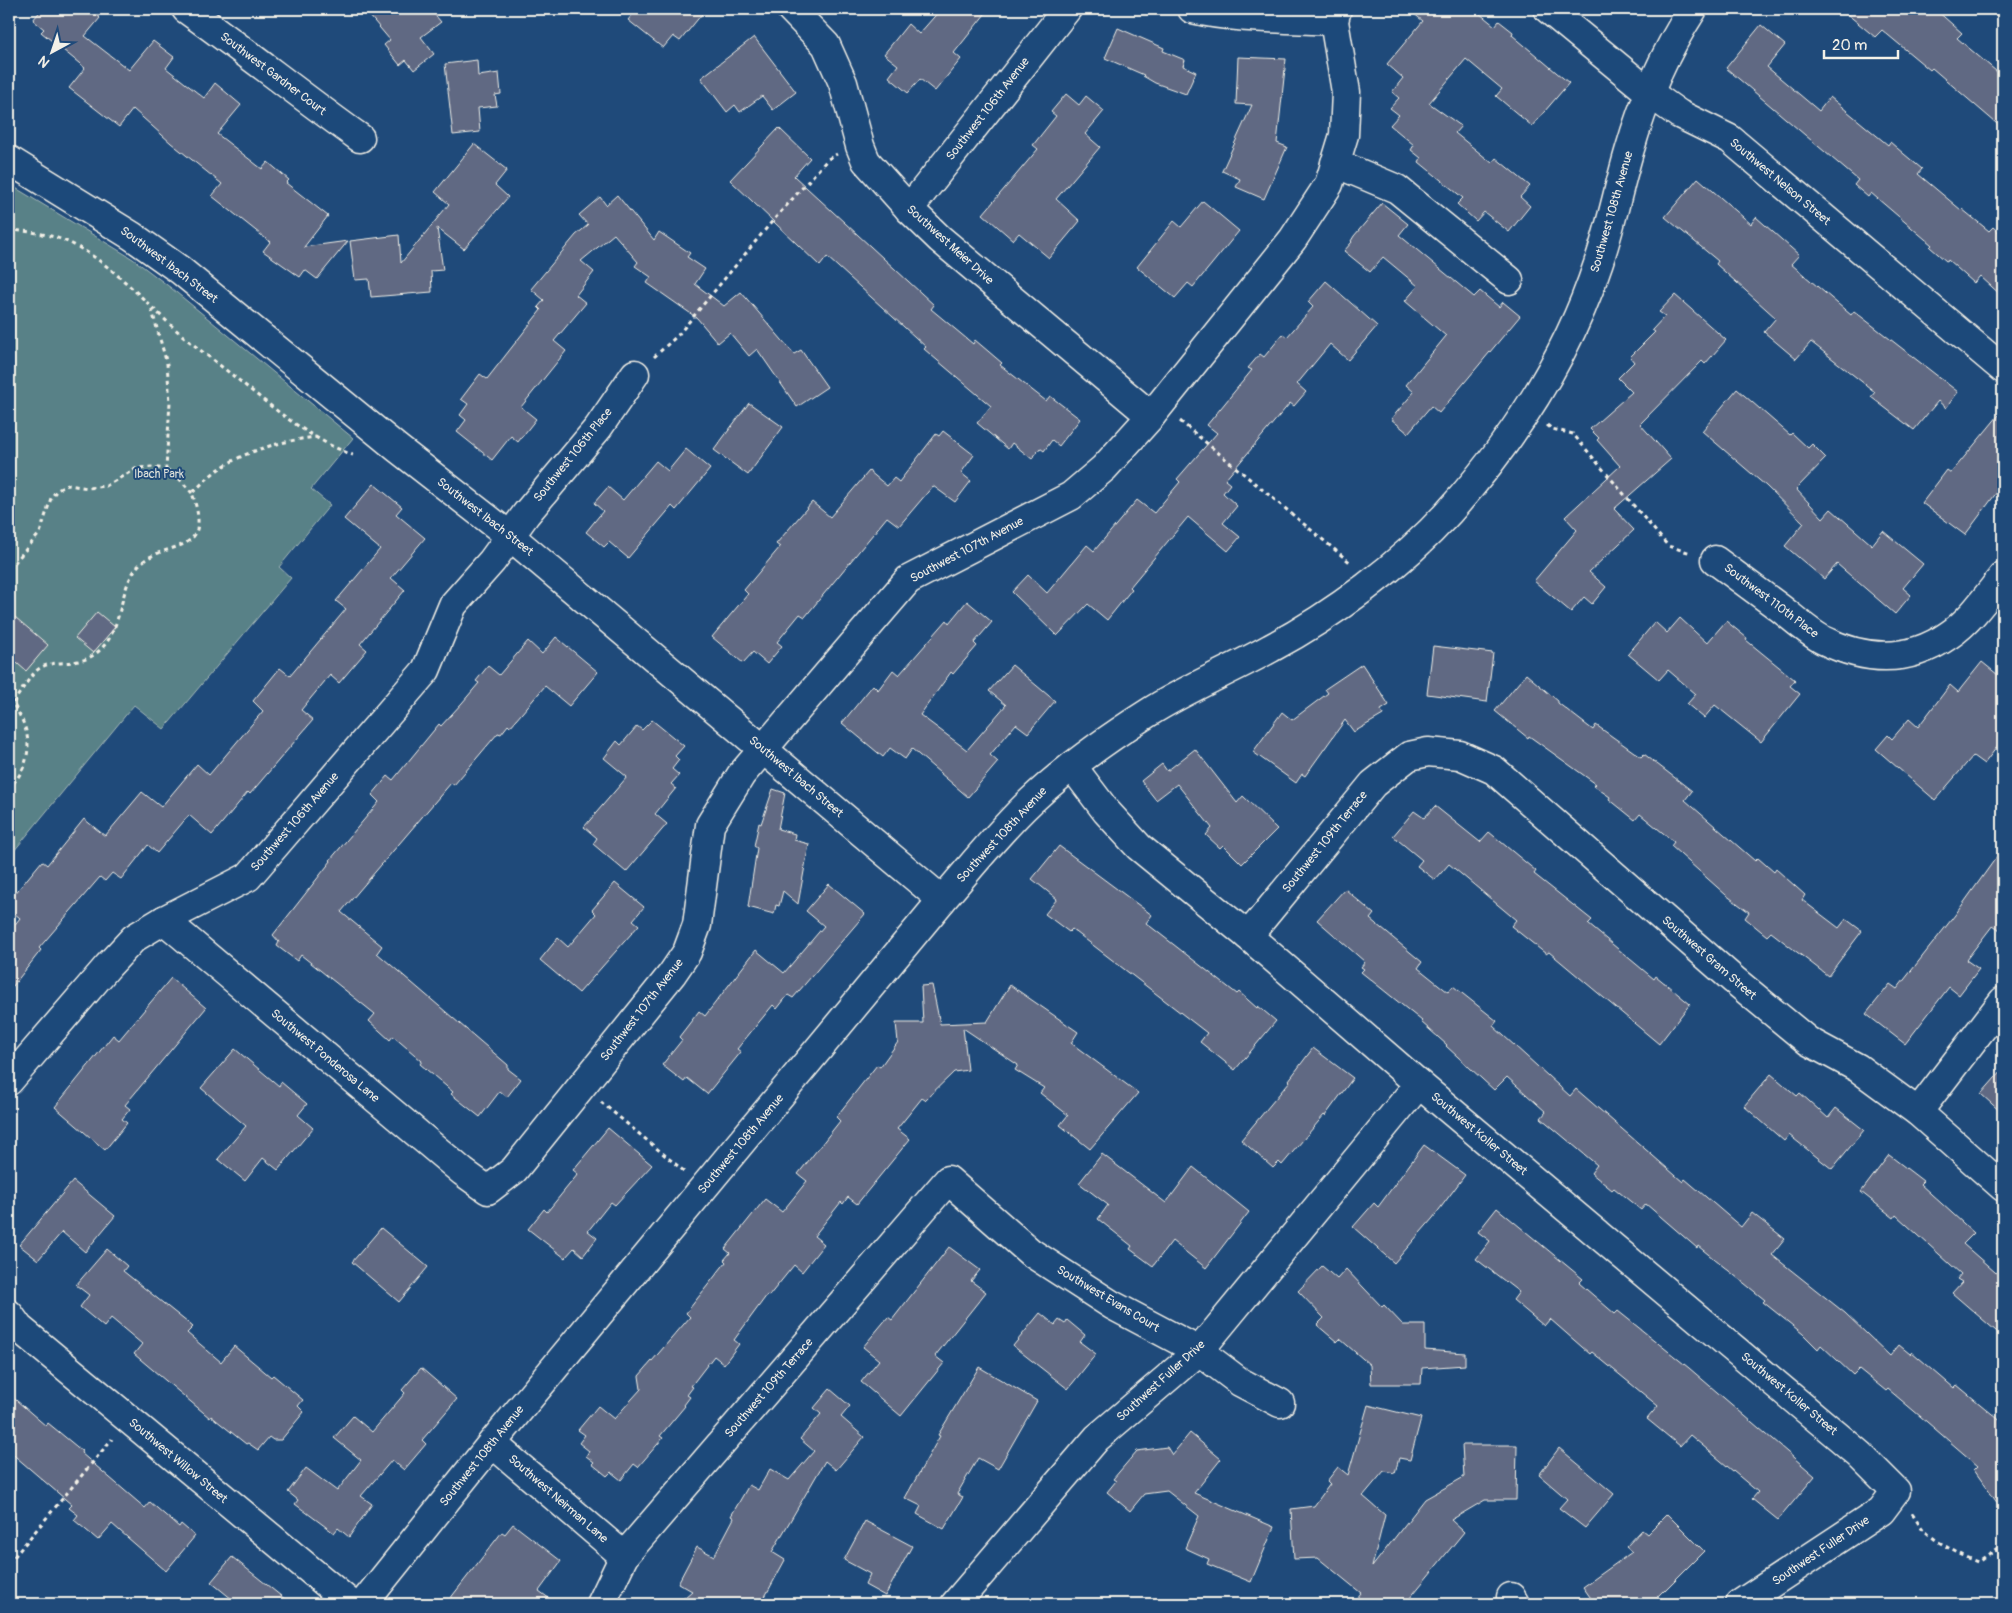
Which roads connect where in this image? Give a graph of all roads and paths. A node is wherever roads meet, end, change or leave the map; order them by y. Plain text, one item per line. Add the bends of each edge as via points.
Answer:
1 (186, 9) edge
2 (791, 9) edge
3 (1067, 9) edge
4 (1192, 9) edge
5 (1548, 9) edge
6 (1693, 9) edge
7 (1336, 15) edge
8 (1651, 94) junction
9 (360, 138) dead end
10 (860, 146) junction
11 (9, 160) edge
12 (1335, 163) junction
13 (909, 209) junction
14 (9, 230) edge
15 (1509, 280) dead end
16 (151, 307) junction
17 (2003, 369) edge
18 (635, 374) joint
19 (1155, 410) junction
20 (1541, 421) dead end
21 (316, 437) junction
22 (353, 455) dead end
23 (166, 469) junction
24 (192, 493) junction
25 (510, 536) junction
26 (1715, 560) joint
27 (9, 569) edge
28 (2003, 576) edge
29 (1372, 581) junction
30 (9, 700) edge
31 (13, 703) junction
32 (763, 750) junction
33 (1409, 756) joint
34 (1072, 766) junction
35 (9, 788) edge
36 (942, 900) junction
37 (164, 920) junction
38 (1248, 936) junction
39 (2003, 1001) edge
40 (9, 1081) edge
41 (1419, 1084) junction
42 (582, 1086) junction
43 (1918, 1112) junction
44 (948, 1180) joint
45 (2003, 1187) edge
46 (704, 1188) junction
47 (488, 1190) joint
48 (9, 1314) edge
49 (1199, 1351) junction
50 (1280, 1403) dead end
51 (129, 1420) junction
52 (492, 1442) junction
53 (1896, 1491) junction
54 (2003, 1545) edge
55 (624, 1556) junction
56 (9, 1563) edge
57 (351, 1604) edge
58 (363, 1604) edge
59 (601, 1604) edge
60 (955, 1604) edge
61 (1740, 1604) edge

1 - 9 street, Southwest Gardner Court
2 - 10 street, Southwest Meier Drive via 826,45 843,83
3 - 13 street, Southwest 106th Avenue
4 - 7 street via 1247,16
5 - 8 street, Southwest Nelson Street
6 - 8 street, Southwest 108th Avenue via 1677,34
7 - 12 street, Southwest 107th Avenue via 1346,92 1344,135
8 - 17 street, Southwest Nelson Street via 1680,114 1730,140
8 - 29 street, Southwest 108th Avenue via 1630,150 1598,267 1550,371 1486,468 1446,515
10 - 13 street, Southwest Meier Drive via 866,161
10 - 18 path via 828,160 678,334
11 - 25 street, Southwest Ibach Street via 132,236 180,270
12 - 15 street via 1397,189
12 - 19 street, Southwest 107th Avenue via 1329,184 1293,239
13 - 19 street, Southwest Meier Drive via 940,239
14 - 16 path via 68,242 112,272
16 - 21 path via 256,394
16 - 23 path via 167,364 170,402
18 - 25 street, Southwest 106th Place via 598,428
19 - 29 path
19 - 32 street, Southwest 107th Avenue via 1104,468 1071,496 908,580
20 - 26 path via 1552,429 1573,434 1668,546
21 - 22 path
21 - 24 path via 252,452 214,472
23 - 24 path via 181,479
23 - 27 path via 137,468 106,486 68,485 57,490 51,498 40,533
24 - 31 path via 198,509 198,526 191,540 145,559 136,569 126,586 117,624 97,653 83,662 43,666
25 - 32 street, Southwest Ibach Street
25 - 37 street, Southwest 106th Avenue via 454,605 426,670 248,877
26 - 28 street, Southwest 110th Place via 1822,639 1859,654 1876,656 1918,652 1950,635 1978,608
29 - 34 street, Southwest 108th Avenue via 1350,599 1272,648 1147,713
30 - 31 path
31 - 35 path via 24,724 29,745 23,769
32 - 36 street, Southwest Ibach Street
32 - 42 street, Southwest 107th Avenue via 742,775 710,825 697,925 687,952
33 - 38 street, Southwest 109th Terrace via 1373,784
33 - 43 street, Southwest Gram Street via 1428,752 1460,755 1494,770 1808,1042 1858,1068
34 - 36 street, Southwest 108th Avenue via 1031,801
34 - 38 street, Southwest Koller Street via 1106,812 1139,846
36 - 46 street, Southwest 108th Avenue
37 - 40 street, Southwest 106th Avenue via 134,938
37 - 47 street, Southwest Ponderosa Lane via 462,1172
38 - 41 street, Southwest Koller Street
39 - 43 street
41 - 49 street, Southwest Fuller Drive
41 - 53 street, Southwest Koller Street via 1860,1454
42 - 46 path
42 - 47 street, Southwest 107th Avenue via 514,1170
43 - 45 street, Southwest Gram Street
44 - 49 street, Southwest Evans Court via 1030,1252 1112,1305
44 - 55 street, Southwest 109th Terrace
46 - 52 street, Southwest 108th Avenue
48 - 51 street, Southwest Willow Street via 19,1328
49 - 50 street, Southwest Evans Court via 1240,1382
49 - 60 street, Southwest Fuller Drive via 1097,1438
51 - 56 path
51 - 57 street, Southwest Willow Street
52 - 55 street, Southwest Neirman Lane
52 - 58 street, Southwest 108th Avenue
53 - 54 path via 1924,1531 1971,1559 1979,1562
53 - 61 street, Southwest Fuller Drive via 1881,1511
55 - 59 street, Southwest 109th Terrace

